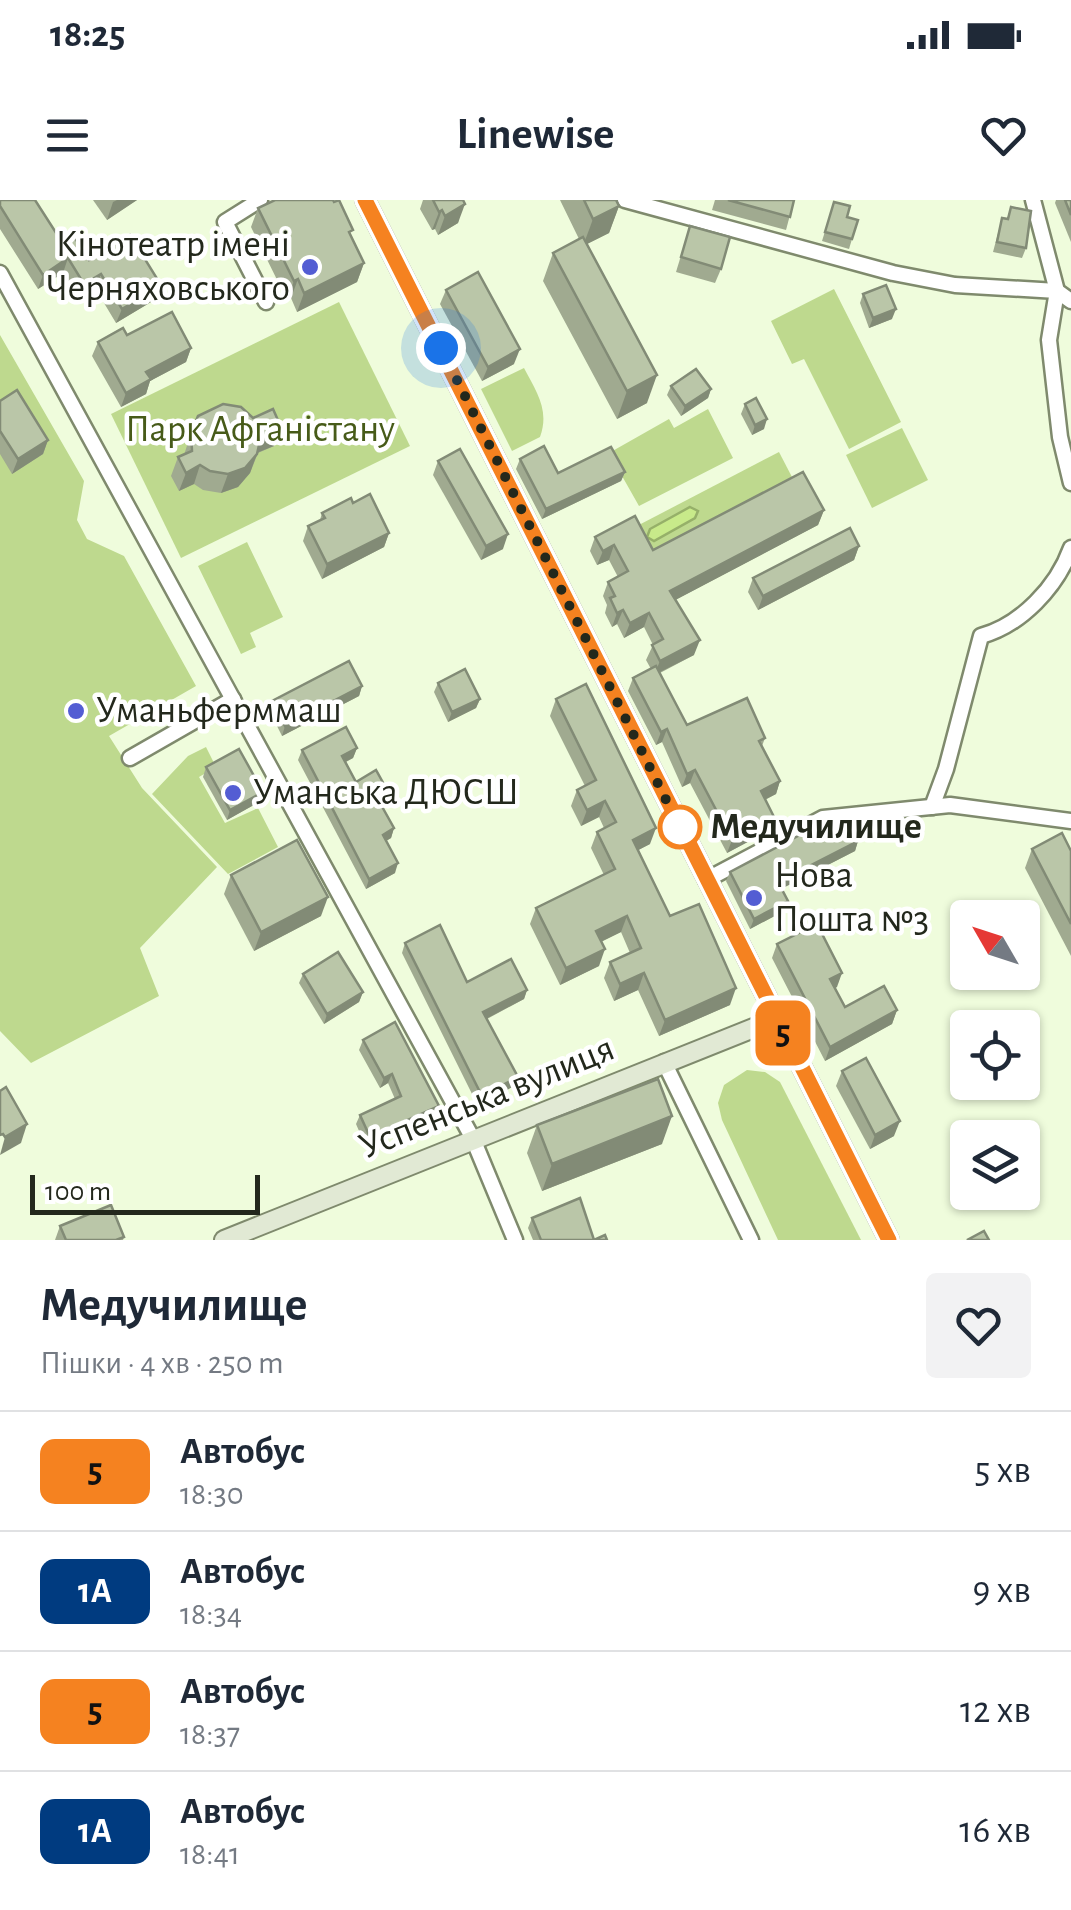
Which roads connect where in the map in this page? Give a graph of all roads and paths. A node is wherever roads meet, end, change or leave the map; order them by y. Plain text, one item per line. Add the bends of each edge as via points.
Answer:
1 (260, 200) edge
2 (365, 200) edge
3 (625, 200) edge
4 (1033, 200) edge
5 (0, 273) edge
6 (1058, 291) junction
7 (1071, 301) edge
8 (266, 302) dead end
9 (1071, 482) edge
10 (1071, 548) edge
11 (233, 699) junction
12 (130, 758) dead end
13 (932, 807) junction
14 (1071, 821) edge
15 (706, 880) junction
16 (776, 1018) junction
17 (664, 1062) junction
18 (474, 1139) junction
19 (224, 1240) edge
20 (515, 1240) edge
21 (751, 1240) edge
22 (889, 1240) edge

1 - 8 street via 225,222
2 - 15 main road
3 - 6 street via 893,273 955,285
4 - 6 street
5 - 11 street
6 - 7 street
6 - 9 street via 1050,340
10 - 13 street via 1058,577 1034,603 999,632 980,636
11 - 12 street
11 - 18 street
13 - 14 street
13 - 15 street via 823,818
15 - 16 main road
16 - 17 main road, Успенська вулиця
16 - 22 main road
17 - 18 main road, Успенська вулиця
17 - 21 street
18 - 19 main road, Успенська вулиця
18 - 20 street

